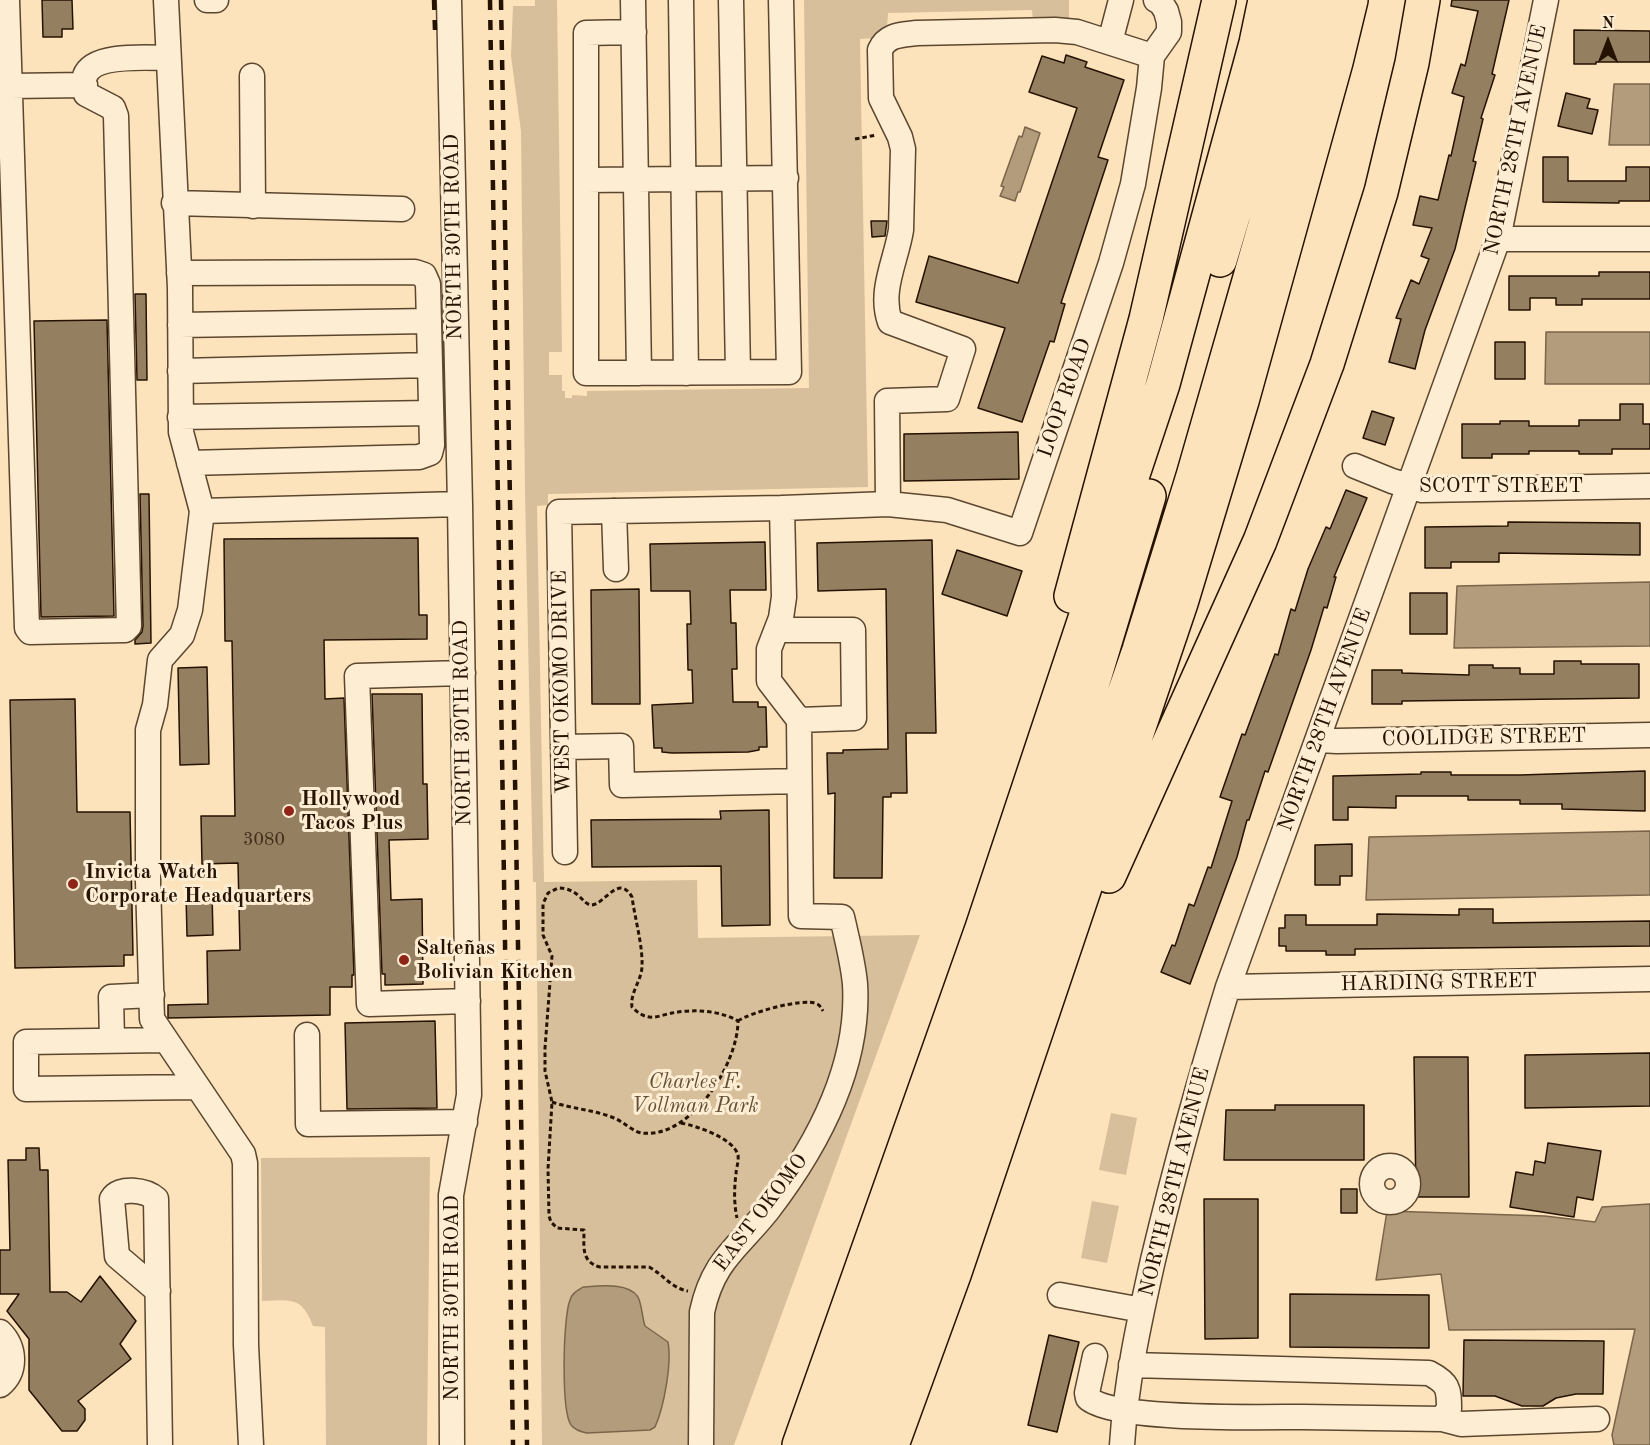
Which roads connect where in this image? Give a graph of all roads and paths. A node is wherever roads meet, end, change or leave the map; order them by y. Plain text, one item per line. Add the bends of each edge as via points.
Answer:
1 (7, 0) edge
2 (166, 0) edge
3 (207, 0) edge
4 (216, 0) edge
5 (449, 0) edge
6 (633, 0) edge
7 (681, 0) edge
8 (730, 0) edge
9 (781, 0) edge
10 (1109, 0) edge
11 (1121, 0) edge
12 (1156, 0) edge
13 (1219, 0) edge
14 (1265, 0) edge
15 (1289, 0) edge
16 (1319, 0) edge
17 (1351, 0) edge
18 (1423, 0) edge
19 (1546, 0) edge
20 (634, 32) junction
21 (1104, 40) junction
22 (1152, 56) junction
23 (168, 58) junction
24 (252, 76) dead end
25 (85, 85) junction
26 (10, 86) junction
27 (880, 132) dead end
28 (855, 139) dead end
29 (734, 178) junction
30 (786, 178) junction
31 (636, 179) junction
32 (684, 179) junction
33 (586, 180) junction
34 (174, 203) junction
35 (253, 206) junction
36 (402, 209) dead end
37 (1498, 239) junction
38 (1650, 239) edge
39 (179, 273) junction
40 (429, 321) junction
41 (180, 325) junction
42 (430, 365) junction
43 (180, 371) junction
44 (738, 372) junction
45 (639, 373) junction
46 (686, 373) junction
47 (431, 412) junction
48 (180, 417) junction
49 (189, 463) junction
50 (1355, 466) dead end
51 (1408, 486) junction
52 (1650, 486) edge
53 (460, 504) junction
54 (888, 504) junction
55 (782, 508) junction
56 (202, 511) junction
57 (614, 511) junction
58 (616, 569) dead end
59 (777, 630) junction
60 (463, 673) junction
61 (799, 720) junction
62 (1650, 735) edge
63 (1318, 740) junction
64 (563, 747) junction
65 (799, 782) junction
66 (565, 852) dead end
67 (982, 928) junction
68 (1063, 955) junction
69 (1650, 979) edge
70 (1228, 987) junction
71 (152, 995) junction
72 (468, 1000) junction
73 (824, 1011) dead end
74 (738, 1021) junction
75 (307, 1035) dead end
76 (112, 1040) junction
77 (165, 1040) junction
78 (197, 1087) junction
79 (552, 1102) junction
80 (465, 1122) junction
81 (681, 1124) junction
82 (740, 1227) dead end
83 (158, 1291) dead end
84 (692, 1292) dead end
85 (1060, 1295) dead end
86 (1142, 1310) junction
87 (0, 1332) edge
88 (1095, 1356) dead end
89 (1131, 1365) junction
90 (0, 1385) edge
91 (1124, 1410) junction
92 (1442, 1419) junction
93 (1597, 1419) dead end
94 (858, 1444) edge
95 (160, 1445) edge
96 (251, 1445) edge
97 (452, 1445) edge
98 (700, 1445) edge
99 (799, 1445) edge
100 (825, 1445) edge
101 (893, 1445) edge
102 (1122, 1445) edge

1 - 26 street
2 - 23 street
3 - 4 street
5 - 53 street, NORTH 30TH ROAD
6 - 20 street
7 - 32 street
8 - 29 street
9 - 30 street
10 - 21 street
11 - 21 street
12 - 22 street via 1166,11 1169,22 1168,32
13 - 67 highway via 1146,319
14 - 67 highway via 1163,384
15 - 100 highway via 1262,119 1069,762
16 - 94 highway via 1265,225 1142,639 1050,909
17 - 68 highway via 1212,502
18 - 68 highway via 1381,192 1327,364 1255,552 1106,883
19 - 37 street, NORTH 28TH AVENUE
20 - 31 street
20 - 33 street via 586,33
21 - 22 street
21 - 54 street via 1055,30 917,33 897,35 883,43 881,98 903,149 901,230 890,270 886,311 890,322 963,349 947,399 887,401
22 - 54 street, LOOP ROAD via 1133,184 1111,263 1020,533 947,510
23 - 25 street via 104,60 87,72
23 - 34 street
24 - 35 street
25 - 26 street
25 - 26 street via 86,94 113,108 116,116 129,626 125,630 30,632 27,628
27 - 28 path
29 - 30 street
29 - 32 street
29 - 44 street
30 - 44 street via 789,372
31 - 32 street
31 - 33 street
31 - 45 street
32 - 46 street
33 - 45 street via 586,374
34 - 35 street
34 - 39 street
35 - 36 street
37 - 38 street
37 - 51 street, NORTH 28TH AVENUE
39 - 40 street via 415,272 424,275 428,285
39 - 41 street
40 - 41 street
40 - 42 street
41 - 43 street
42 - 43 street
42 - 47 street
43 - 48 street
44 - 46 street
45 - 46 street
47 - 48 street
47 - 49 street via 432,445 429,453 419,457
48 - 49 street
49 - 56 street
50 - 51 street, SCOTT STREET
51 - 52 street, SCOTT STREET via 1422,490
51 - 63 street, NORTH 28TH AVENUE
53 - 56 street
53 - 60 street, NORTH 30TH ROAD
54 - 55 street
55 - 57 street
55 - 59 street via 784,597
56 - 71 street via 190,610 182,635 160,660 148,730
57 - 58 street
57 - 64 street, WEST OKOMO DRIVE via 559,512
59 - 61 street via 769,649 770,681
59 - 61 street via 854,630 854,718
60 - 72 street, NORTH 30TH ROAD
60 - 72 street via 357,676 369,1004
61 - 65 street
62 - 63 street, COOLIDGE STREET
63 - 70 street, NORTH 28TH AVENUE
64 - 65 street via 621,746 622,785
64 - 66 street, WEST OKOMO DRIVE
65 - 98 street, EAST OKOMO via 801,916 842,917 855,984 852,1031 843,1070 810,1149 766,1212 725,1257 706,1293 702,1312
67 - 99 highway
68 - 101 highway
69 - 70 street, HARDING STREET
70 - 86 street, NORTH 28TH AVENUE via 1174,1169
71 - 76 street via 111,997
71 - 77 street via 152,1019
72 - 80 street, NORTH 30TH ROAD via 469,1095
73 - 74 path via 808,1002 747,1015
74 - 79 path via 717,1013 675,1012 654,1017 637,1012 631,1000 642,964 631,894 616,890 591,905 569,888 552,889 543,904 543,935 552,956 545,1071
74 - 81 path via 728,1064 704,1101
75 - 80 street via 308,1124
76 - 77 street
76 - 78 street via 26,1042 26,1089
77 - 78 street
78 - 96 street via 243,1154 245,1163 245,1334
79 - 81 path via 616,1118 640,1133 654,1133
79 - 84 path via 548,1169 549,1216 553,1226 584,1230 584,1254 593,1265 649,1267 677,1289
80 - 97 street, NORTH 30TH ROAD via 451,1195
81 - 82 path via 709,1131 738,1154 735,1208
83 - 95 street
85 - 86 street
86 - 89 street, NORTH 28TH AVENUE
87 - 90 street via 9,1341 12,1354 7,1379
88 - 91 street via 1088,1398
89 - 91 street, NORTH 28TH AVENUE
89 - 92 street via 1429,1373 1442,1380 1448,1390 1449,1409
91 - 92 street via 1195,1416
91 - 102 street, NORTH 28TH AVENUE
92 - 93 street via 1461,1424

